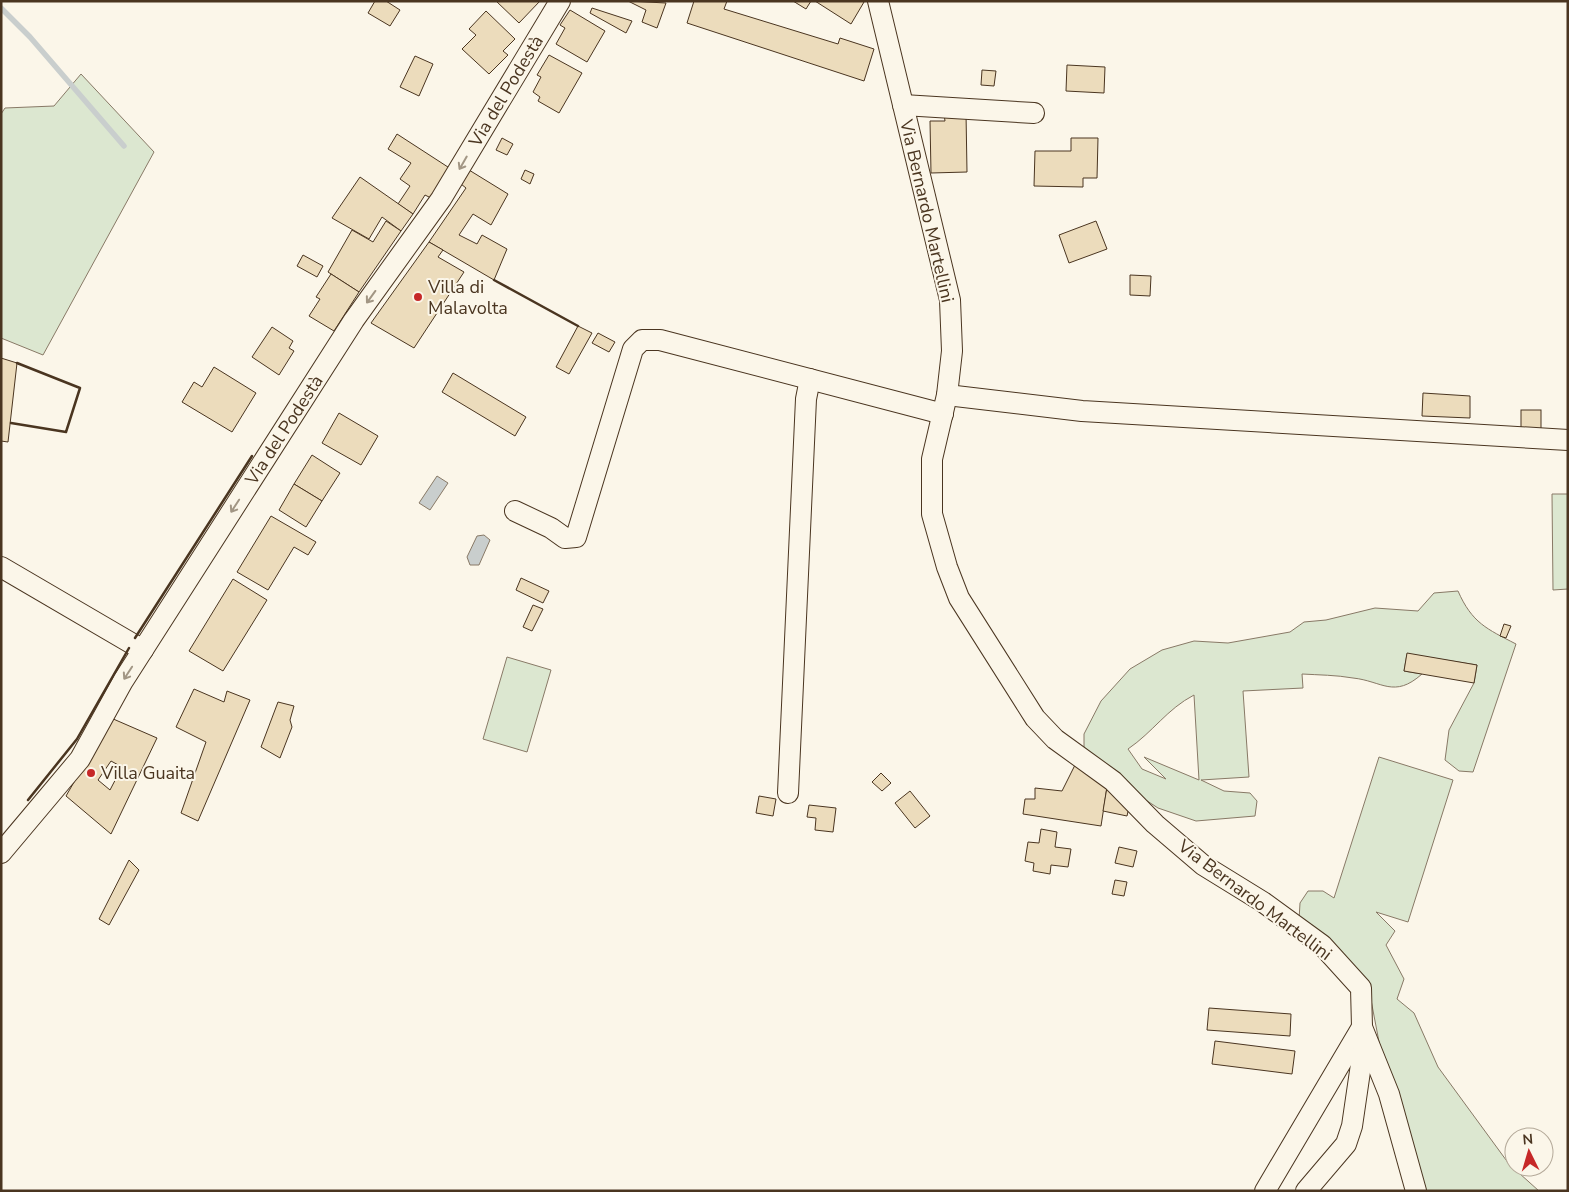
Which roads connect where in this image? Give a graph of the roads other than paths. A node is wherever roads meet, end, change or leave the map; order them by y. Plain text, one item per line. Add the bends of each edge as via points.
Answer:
1 (560, 1) edge
2 (878, 1) edge
3 (903, 105) junction
4 (1034, 113) dead end
5 (810, 379) junction
6 (947, 395) junction
7 (943, 414) junction
8 (1568, 440) edge
9 (515, 511) dead end
10 (1, 567) edge
11 (143, 650) junction
12 (788, 793) dead end
13 (48, 798) junction
14 (1, 836) edge
15 (1, 854) edge
16 (1364, 1032) junction
17 (1264, 1191) edge
18 (1306, 1191) edge
19 (1416, 1191) edge

1 -> 11 street, Via del Podestà via 441,199 354,320
2 - 3 street, Via Bernardo Martellini
3 - 4 street
3 - 6 street, Via Bernardo Martellini via 950,300 952,351
5 - 7 street
5 - 9 street via 660,340 642,340 633,349 576,537 565,538
5 - 12 street via 806,399
6 - 7 street, Via Bernardo Martellini
6 - 8 street via 1082,411
7 - 16 street, Via Bernardo Martellini via 932,460 932,514 947,567 959,598 1035,718 1055,739 1113,781 1203,865 1263,902 1322,945 1361,988
10 - 11 street
11 -> 13 street, Via del Podestà via 80,759
13 - 14 street via 22,814
13 - 15 street, Via del Podestà
16 - 17 street
16 - 18 street via 1352,1126 1346,1144
16 - 19 street, Via Bernardo Martellini via 1389,1094

